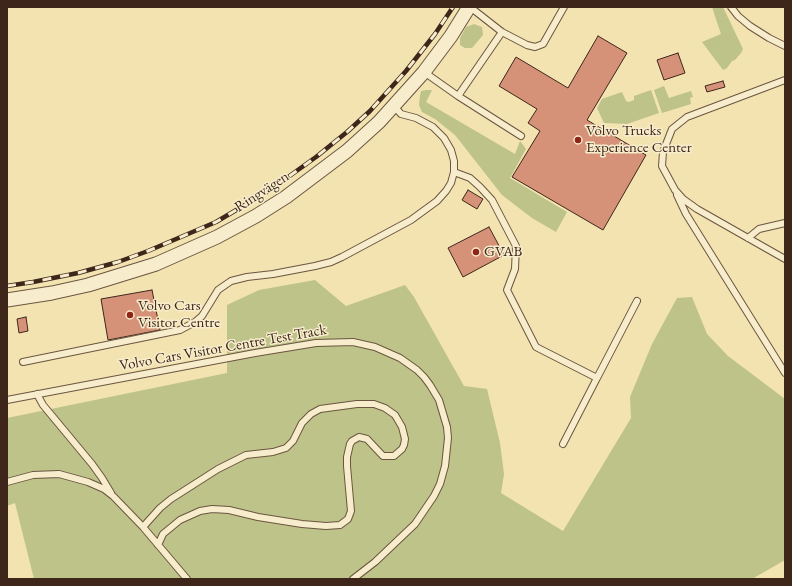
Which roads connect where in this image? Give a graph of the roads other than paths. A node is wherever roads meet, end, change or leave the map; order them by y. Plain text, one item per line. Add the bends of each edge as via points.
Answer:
1 (470, 7) edge
2 (564, 7) edge
3 (731, 7) edge
4 (502, 32) junction
5 (785, 46) edge
6 (424, 72) junction
7 (785, 80) edge
8 (458, 96) junction
9 (394, 106) junction
10 (521, 136) dead end
11 (454, 172) junction
12 (675, 190) junction
13 (785, 223) edge
14 (748, 238) junction
15 (785, 259) edge
16 (7, 300) edge
17 (637, 301) dead end
18 (23, 362) dead end
19 (785, 373) edge
20 (597, 378) junction
21 (37, 394) junction
22 (7, 400) edge
23 (563, 444) dead end
24 (7, 482) edge
25 (113, 496) junction
26 (143, 527) junction
27 (158, 545) junction
28 (187, 579) edge
29 (353, 579) edge

1 - 4 lane
1 - 6 street, Ringvägen
2 - 4 lane via 543,44 535,47 527,45
3 - 5 lane via 750,26
4 - 8 lane
6 - 8 lane
6 - 9 street, Ringvägen
7 - 12 lane via 687,117 672,129 663,152 662,166
8 - 10 lane
9 - 11 lane via 401,114 433,127 444,138 451,150
9 - 16 street, Ringvägen via 357,142 319,173 268,208 217,238 156,264 109,279 52,293
11 - 18 lane via 446,192 410,220 331,262 231,281 218,290 202,316 180,330
11 - 20 lane via 470,178 492,200 516,246 515,269 507,290 536,347
12 - 14 lane via 697,209
12 - 19 lane via 686,214
13 - 14 lane via 759,229
14 - 15 lane
17 - 20 lane
20 - 23 lane
21 - 22 lane, Volvo Cars Visitor Centre Test Track
21 - 25 lane
21 - 29 lane, Volvo Cars Visitor Centre Test Track via 316,343 353,342 375,347 400,358 424,377 439,400 448,438 445,466 434,496 415,524
24 - 25 lane via 33,475 59,474 88,482
25 - 26 lane
26 - 27 lane
26 - 27 lane via 171,499 235,459 286,448 306,418 320,410 374,404 395,415 402,427 404,445 394,456 383,456 367,439 356,437 350,444 347,466 351,514 348,520 340,525 302,524 212,509 200,511 180,520 163,534
27 - 28 lane

